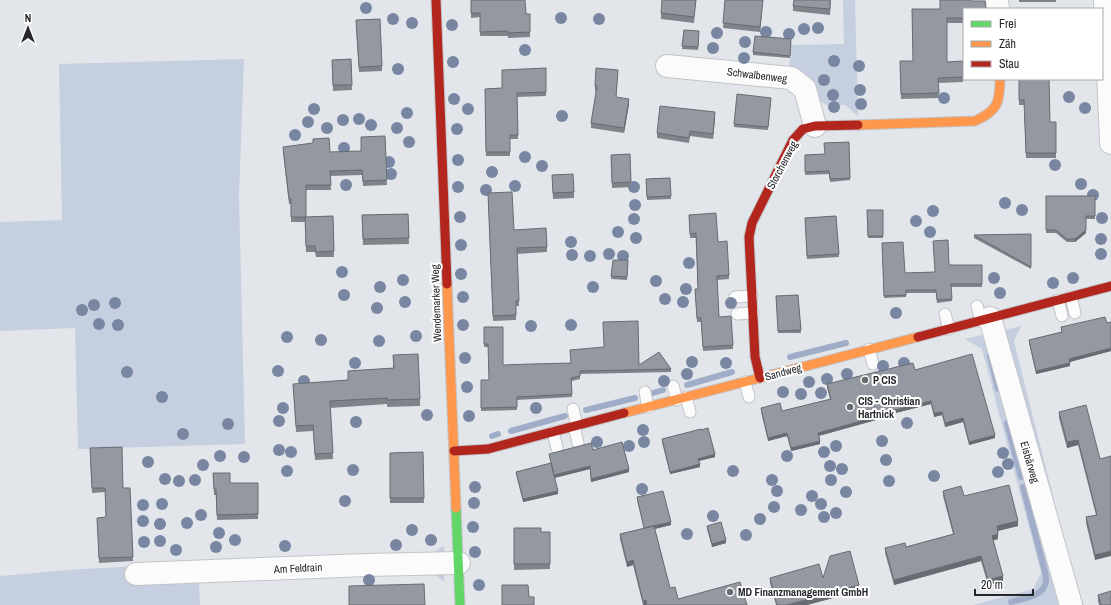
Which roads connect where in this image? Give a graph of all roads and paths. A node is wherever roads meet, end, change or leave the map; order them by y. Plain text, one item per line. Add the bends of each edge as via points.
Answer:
1 (436, 0) edge
2 (1105, 0) edge
3 (668, 66) dead end
4 (1000, 80) edge
5 (996, 108) junction
6 (1009, 109) dead end
7 (815, 130) junction
8 (1111, 143) edge
9 (1093, 278) dead end
10 (1111, 286) edge
11 (1096, 290) junction
12 (752, 296) junction
13 (736, 297) dead end
14 (1070, 297) junction
15 (1058, 300) junction
16 (1075, 312) dead end
17 (737, 314) dead end
18 (753, 314) junction
19 (945, 314) dead end
20 (983, 315) junction
21 (1062, 316) dead end
22 (949, 329) junction
23 (856, 338) dead end
24 (865, 351) junction
25 (873, 364) dead end
26 (745, 382) junction
27 (761, 382) junction
28 (673, 386) dead end
29 (645, 392) dead end
30 (749, 396) dead end
31 (681, 398) junction
32 (648, 407) junction
33 (573, 409) dead end
34 (690, 412) dead end
35 (576, 426) junction
36 (553, 432) junction
37 (578, 443) dead end
38 (557, 448) dead end
39 (454, 451) junction
40 (459, 563) junction
41 (136, 574) dead end
42 (1068, 604) edge
43 (460, 605) edge

1 - 39 street, Wendemarker Weg
2 - 8 street
3 - 7 street, Schwalbenweg via 769,72 791,78 805,89
4 - 5 street via 1005,97
5 - 6 lane
5 - 7 street, Storchenweg via 975,125
7 - 12 street, Storchenweg via 803,129 793,140 752,223 749,237
9 - 11 lane
10 - 11 street, Sandweg
11 - 14 street, Sandweg
12 - 13 lane
12 - 18 street, Storchenweg
14 - 15 street, Sandweg
14 - 16 lane
15 - 20 street, Sandweg
15 - 21 lane
17 - 18 lane
18 - 27 street, Storchenweg via 755,357
19 - 22 lane
20 - 22 street, Sandweg
20 - 42 street, Eisbärweg
22 - 24 street, Sandweg
23 - 24 lane
24 - 25 lane
24 - 27 street, Sandweg
26 - 27 street, Sandweg
26 - 30 lane
26 - 31 street, Sandweg
28 - 31 lane
29 - 32 lane
31 - 32 street, Sandweg
31 - 34 lane
32 - 35 street, Sandweg
33 - 35 lane
35 - 36 street, Sandweg
35 - 37 lane
36 - 38 lane
36 - 39 street, Sandweg via 488,449
39 - 40 street, Wendemarker Weg
40 - 41 street, Am Feldrain
40 - 43 street, Wendemarker Weg

